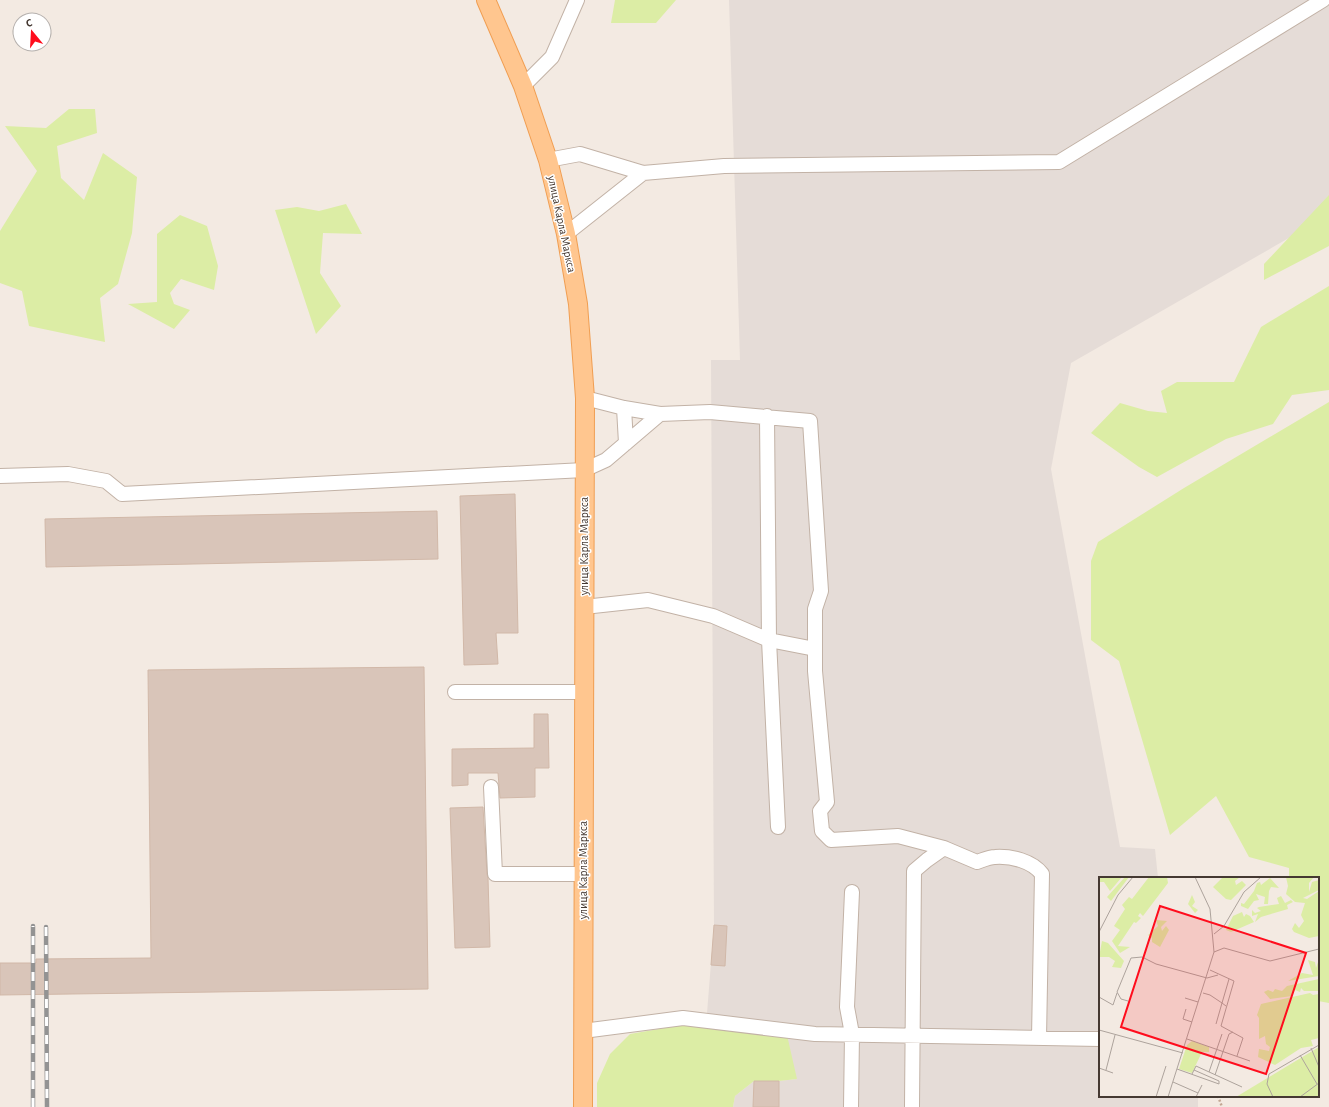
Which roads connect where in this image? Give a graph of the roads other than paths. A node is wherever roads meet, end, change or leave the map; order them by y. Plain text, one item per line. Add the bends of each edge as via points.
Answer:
1 (486, 0) edge
2 (577, 0) edge
3 (1324, 0) edge
4 (523, 86) junction
5 (548, 160) junction
6 (643, 173) junction
7 (566, 234) junction
8 (585, 398) junction
9 (624, 408) junction
10 (660, 414) junction
11 (767, 416) junction
12 (626, 443) junction
13 (584, 470) junction
14 (0, 476) edge
15 (584, 607) junction
16 (769, 640) junction
17 (815, 649) junction
18 (455, 692) dead end
19 (584, 692) junction
20 (491, 787) dead end
21 (778, 827) dead end
22 (944, 848) junction
23 (583, 874) junction
24 (852, 892) dead end
25 (583, 1031) junction
26 (852, 1034) junction
27 (913, 1036) junction
28 (1039, 1038) junction
29 (1099, 1038) edge
30 (583, 1107) edge
31 (851, 1107) edge
32 (912, 1107) edge

1 - 4 main road, улица Карла Маркса
2 - 4 street via 552,57
3 - 6 street via 1059,162 724,166
4 - 5 main road, улица Карла Маркса
5 - 6 street via 580,154
5 - 7 main road, улица Карла Маркса
6 - 7 street
7 - 8 main road, улица Карла Маркса via 578,304
8 - 9 street
8 - 13 main road, улица Карла Маркса
9 - 10 street
9 - 12 street
10 - 11 street via 710,412
10 - 12 street
11 - 16 street
11 - 17 street via 810,421 821,592 815,609
12 - 13 street via 606,460
13 - 14 street via 122,494 106,481 68,474
13 - 15 main road, улица Карла Маркса
15 - 16 street via 648,600 713,616
15 - 19 main road, улица Карла Маркса
16 - 17 street
16 - 21 street
17 - 22 street via 827,802 820,811 822,831 831,840 898,836
18 - 19 street
19 - 23 main road, улица Карла Маркса
20 - 23 street via 495,874
22 - 27 street via 914,871
22 - 28 street via 977,862 994,857 1018,859 1038,869 1042,874
23 - 25 main road, улица Карла Маркса
24 - 26 street via 847,1007
25 - 26 street via 683,1018 815,1034
25 - 30 main road, улица Карла Маркса
26 - 27 street
26 - 31 street
27 - 28 street
27 - 32 street
28 - 29 street

